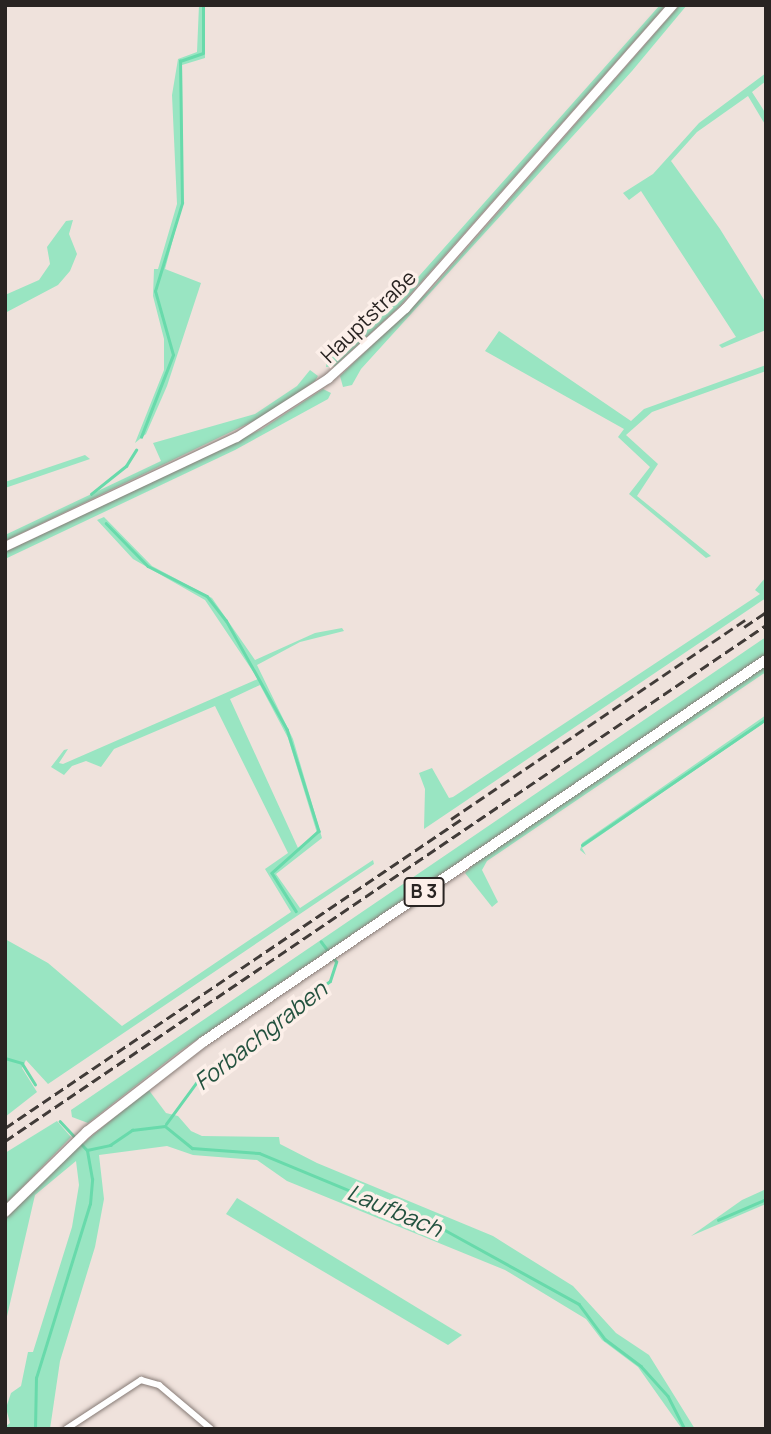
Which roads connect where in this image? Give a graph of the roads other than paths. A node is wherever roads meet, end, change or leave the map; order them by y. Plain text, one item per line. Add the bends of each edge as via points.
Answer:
1 (672, 5) edge
2 (5, 546) edge
3 (766, 660) edge
4 (5, 1212) edge
5 (66, 1429) edge
6 (211, 1429) edge

1 - 2 street, Hauptstraße via 405,308 328,378 236,437
3 - 4 main road, B 3 via 203,1042 87,1132
5 - 6 street via 141,1380 159,1385

